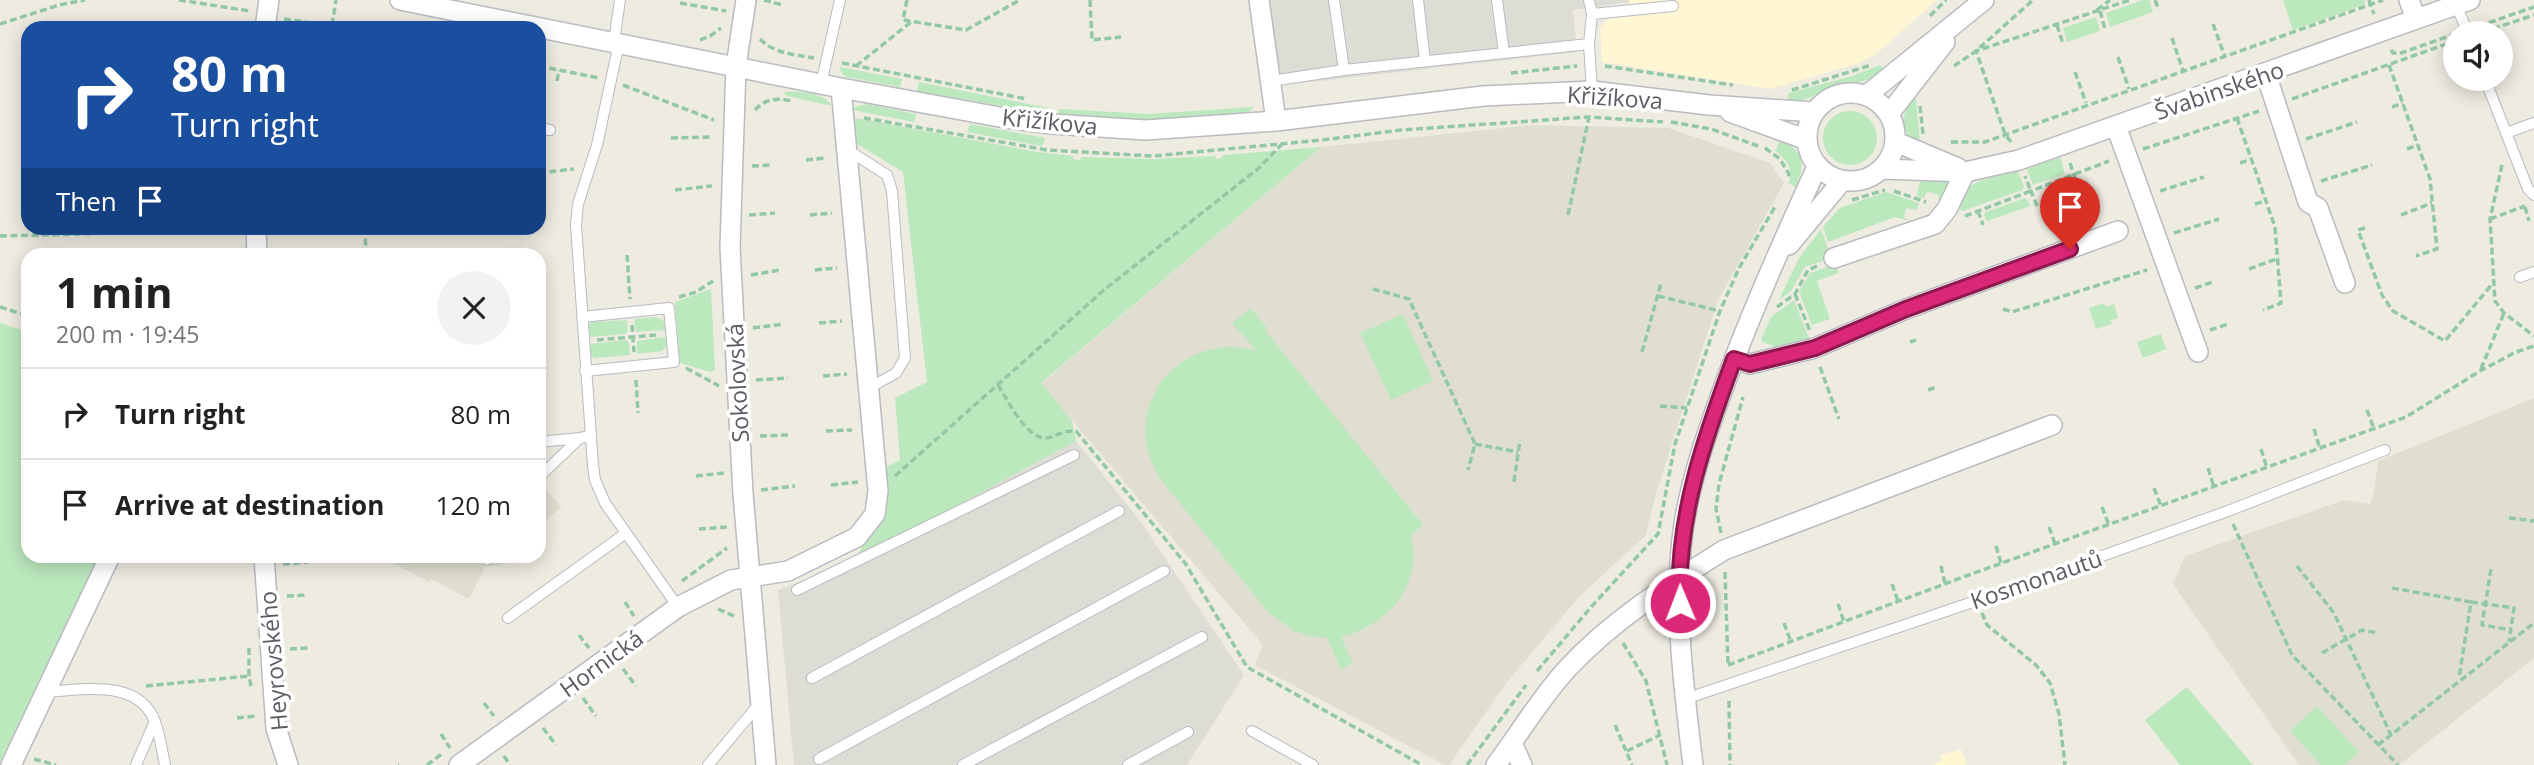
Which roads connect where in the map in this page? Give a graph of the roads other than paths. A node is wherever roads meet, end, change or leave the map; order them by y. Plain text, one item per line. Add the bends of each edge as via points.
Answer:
1 (269, 0) edge
2 (400, 0) edge
3 (620, 0) edge
4 (746, 0) edge
5 (840, 0) edge
6 (1259, 0) edge
7 (1334, 0) edge
8 (1418, 0) edge
9 (1497, 0) edge
10 (1589, 0) edge
11 (1984, 0) edge
12 (2463, 2) edge
13 (1672, 6) dead end
14 (2413, 9) edge
15 (1592, 14) junction
16 (1968, 14) junction
17 (272, 21) edge
18 (505, 21) edge
19 (2466, 21) edge
20 (546, 29) edge
21 (616, 43) junction
22 (1589, 44) junction
23 (1504, 53) junction
24 (1425, 61) junction
25 (736, 66) junction
26 (1344, 70) junction
27 (2266, 74) junction
28 (1271, 81) junction
29 (821, 84) junction
30 (841, 88) junction
31 (2490, 91) edge
32 (1592, 92) junction
33 (1867, 95) junction
34 (1709, 105) junction
35 (1814, 112) junction
36 (1889, 114) junction
37 (1276, 121) junction
38 (2534, 123) edge
39 (2116, 126) junction
40 (546, 129) edge
41 (550, 130) dead end
42 (2506, 133) junction
43 (1807, 140) junction
44 (1896, 142) junction
45 (846, 149) junction
46 (1817, 167) junction
47 (1883, 169) junction
48 (1965, 172) junction
49 (1842, 181) junction
50 (2534, 195) edge
51 (2118, 232) dead end
52 (1827, 261) road end
53 (1769, 270) junction
54 (2534, 272) edge
55 (2520, 276) dead end
56 (2345, 283) dead end
57 (582, 317) junction
58 (2198, 352) dead end
59 (1734, 359) junction
60 (585, 370) junction
61 (868, 381) junction
62 (2052, 425) dead end
63 (585, 437) junction
64 (546, 441) edge
65 (2385, 450) dead end
66 (1074, 455) dead end
67 (546, 471) edge
68 (1119, 511) dead end
69 (626, 533) junction
70 (107, 563) edge
71 (273, 563) edge
72 (1164, 571) dead end
73 (751, 577) junction
74 (1679, 579) junction
75 (797, 590) dead end
76 (673, 599) junction
77 (509, 618) dead end
78 (1202, 636) dead end
79 (812, 678) dead end
80 (46, 692) junction
81 (1685, 699) junction
82 (760, 702) junction
83 (155, 721) junction
84 (1252, 731) dead end
85 (1188, 732) dead end
86 (1512, 743) junction
87 (819, 759) dead end
88 (11, 765) edge
89 (136, 765) edge
90 (165, 765) edge
91 (288, 765) edge
92 (459, 765) edge
93 (708, 765) edge
94 (766, 765) edge
95 (963, 765) edge
96 (1128, 765) edge
97 (1313, 765) edge
98 (1496, 765) edge
99 (1522, 765) edge
100 (1693, 765) edge

1 - 17 street
2 - 18 street, Křižíkova
3 - 21 lane
4 - 25 street, Sokolovská
5 - 29 lane
6 - 28 street
7 - 26 lane
8 - 24 lane
9 - 23 lane
10 - 15 lane
11 - 16 street
12 - 14 street, Švabinského
12 - 19 lane
13 - 15 lane
14 - 27 street, Švabinského
15 - 22 lane
16 - 33 street
16 - 36 street
20 - 21 street, Křižíkova
21 - 25 street, Křižíkova
21 - 57 lane via 597,145 578,204
22 - 23 lane
22 - 32 lane
23 - 24 lane
24 - 26 lane
25 - 29 street, Křižíkova
25 - 73 street, Sokolovská via 730,247
26 - 28 lane
27 - 39 street, Švabinského
27 - 56 street via 2308,202 2318,208
28 - 37 street
29 - 30 street, Křižíkova
30 - 37 street, Křižíkova via 1052,124 1146,130
30 - 45 street
31 - 42 lane
32 - 34 street, Křižíkova
32 - 37 street, Křižíkova via 1483,96
33 - 35 street via 1838,94
33 - 36 street
34 - 35 street, Křižíkova
34 - 43 street, Křižíkova
35 - 43 street
36 - 44 street
38 - 42 lane
39 - 48 street, Švabinského via 2019,160
39 - 58 street
40 - 41 lane
42 - 50 lane
43 - 46 street
44 - 47 street
44 - 48 street
45 - 61 street
45 - 61 lane via 887,175 892,191 905,358 896,373
46 - 49 street
46 - 53 street
47 - 48 street, Švabinského
47 - 49 street via 1857,182
48 - 52 street via 1935,224
49 - 53 street
51 - 59 street via 1906,309 1815,348 1750,364
53 - 59 street
54 - 55 lane
57 - 60 lane
57 - 60 lane via 669,308 674,362
59 - 74 street via 1693,485
60 - 63 lane
61 - 73 street, Hornická via 878,486 875,514 857,537 788,571
62 - 74 street via 1724,550
63 - 64 lane
63 - 67 lane
63 - 69 lane via 598,491
65 - 81 lane, Kosmonautů via 2228,512
66 - 75 lane
68 - 79 lane
69 - 76 lane
69 - 77 lane
70 - 80 street
71 - 91 street, Heyrovského via 276,727
72 - 87 lane
73 - 76 street, Hornická
73 - 82 street, Sokolovská
74 - 81 street
74 - 86 street via 1611,626 1565,671
76 - 92 street, Hornická
78 - 95 lane
80 - 83 lane via 112,689 134,696
80 - 88 street
81 - 100 street
82 - 93 lane
82 - 94 street, Sokolovská
83 - 89 lane
83 - 90 lane
84 - 97 lane
85 - 96 lane
86 - 98 street
86 - 99 street

